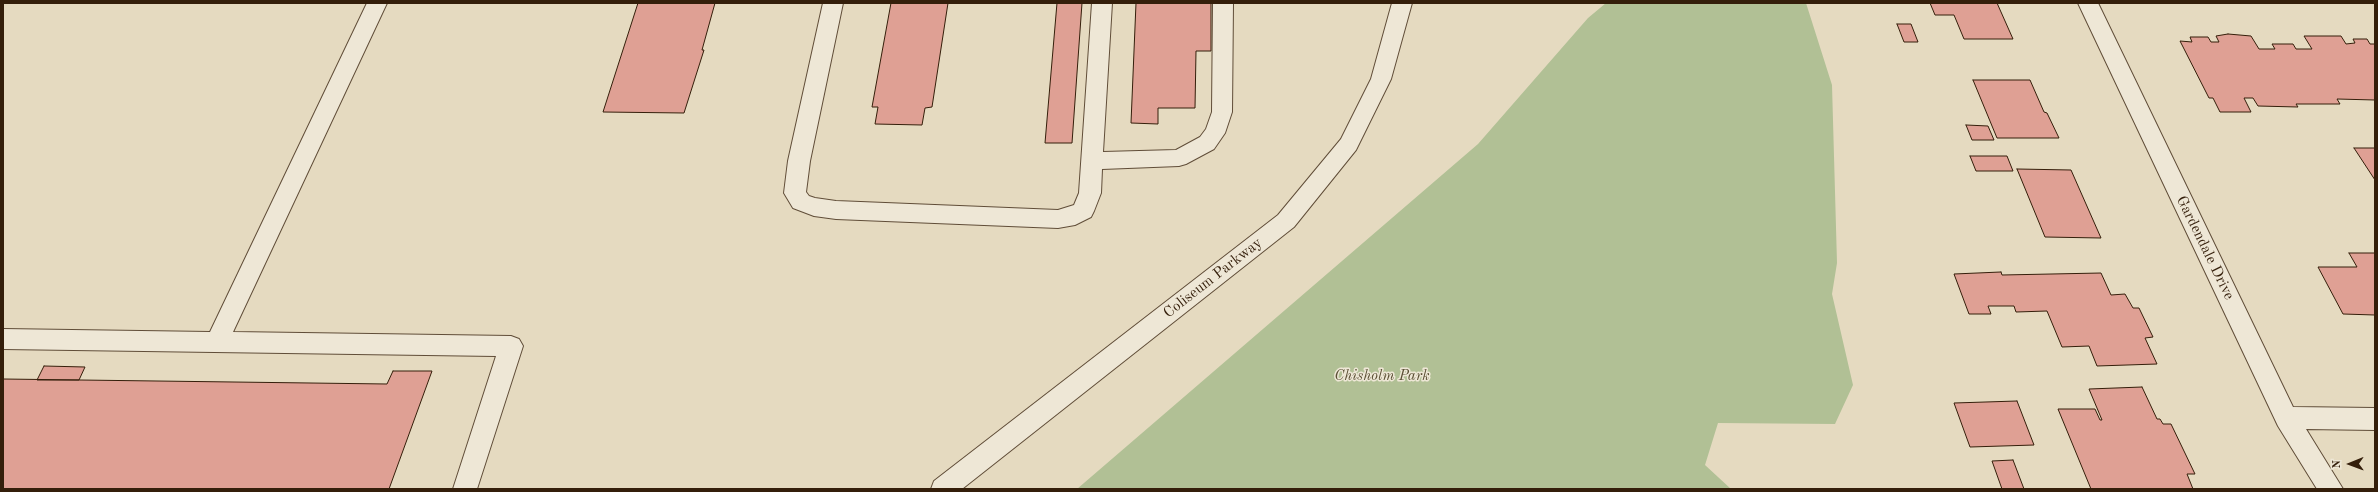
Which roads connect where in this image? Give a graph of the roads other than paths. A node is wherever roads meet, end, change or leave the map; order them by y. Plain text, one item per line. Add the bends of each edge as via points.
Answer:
1 (376, 3) edge
2 (833, 3) edge
3 (1102, 3) edge
4 (1223, 3) edge
5 (1402, 3) edge
6 (2088, 3) edge
7 (1092, 161) junction
8 (3, 339) edge
9 (217, 342) junction
10 (2286, 418) junction
11 (2375, 419) edge
12 (464, 489) edge
13 (943, 489) edge
14 (2331, 489) edge

1 - 9 street
2 - 7 street via 799,161 795,193 801,202 836,210 1063,218 1075,216 1083,211 1090,193
3 - 7 street
4 - 7 street via 1222,112 1215,133 1207,143 1179,158
5 - 13 street, Coliseum Parkway via 1381,79 1349,144 1286,221
6 - 10 street, Gardendale Drive
8 - 9 street
9 - 12 street via 511,346
10 - 11 street
10 - 14 street, Gardendale Drive

